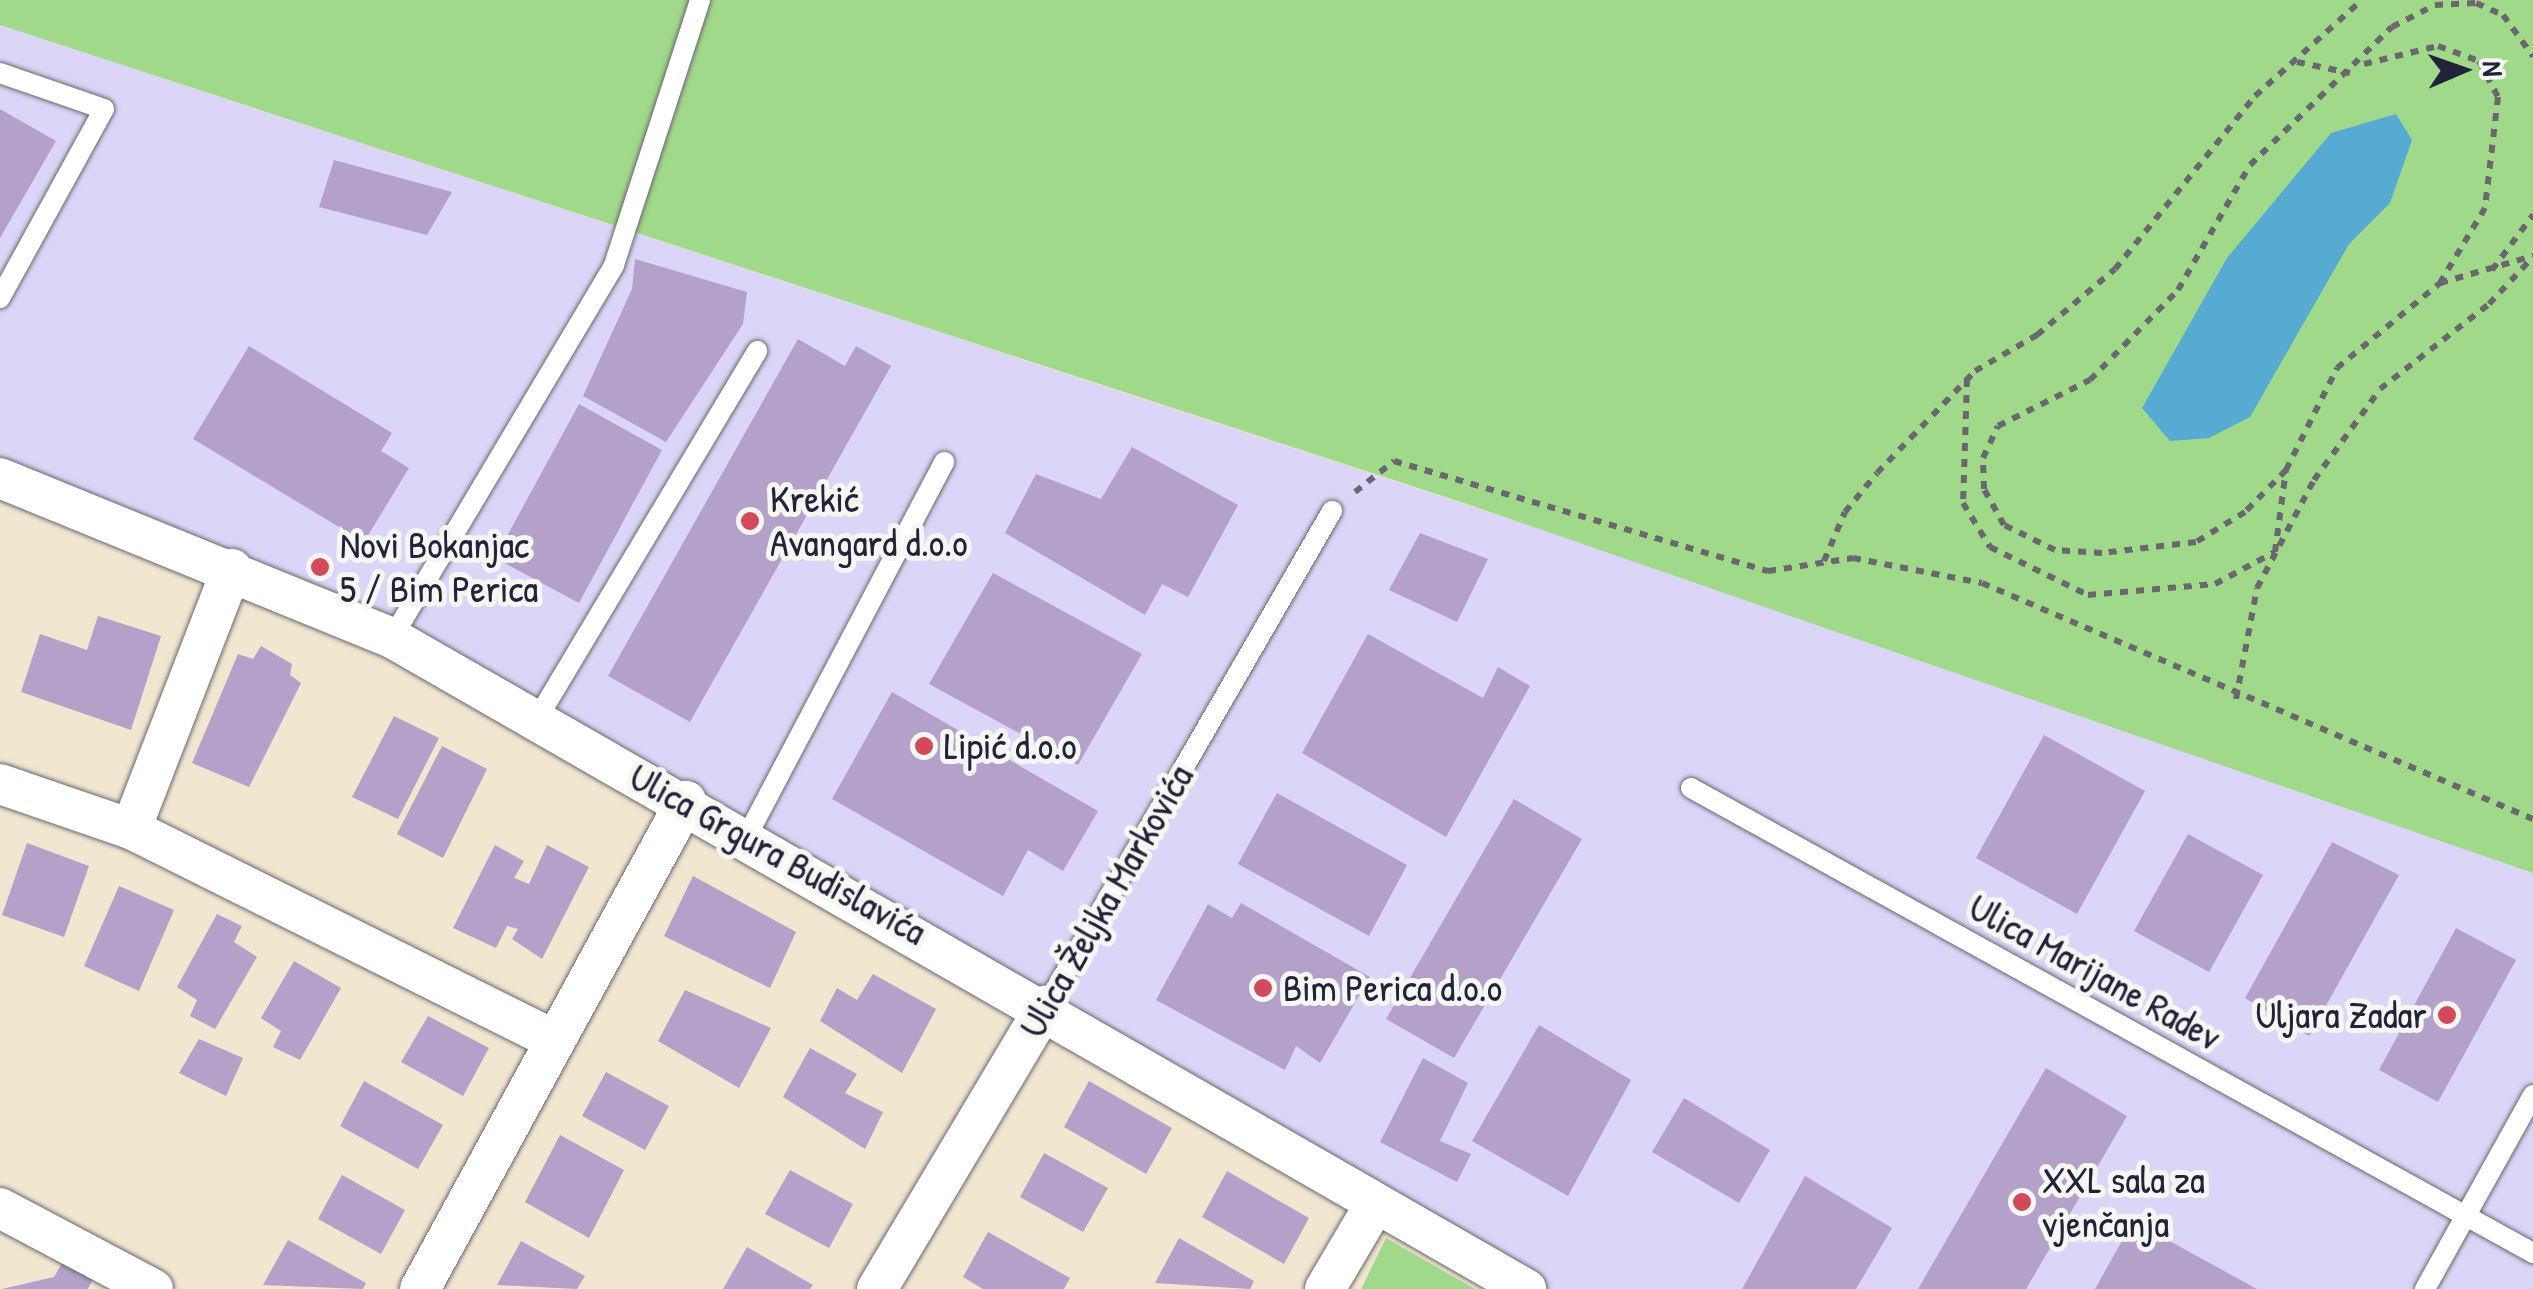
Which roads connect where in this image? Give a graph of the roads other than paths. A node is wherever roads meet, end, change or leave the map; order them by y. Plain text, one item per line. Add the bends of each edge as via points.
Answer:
1 (700, 0) edge
2 (0, 73) edge
3 (0, 298) edge
4 (756, 351) dead end
5 (944, 462) dead end
6 (0, 478) edge
7 (1332, 510) road end
8 (232, 569) junction
9 (392, 638) junction
10 (537, 719) junction
11 (0, 784) edge
12 (1691, 788) dead end
13 (686, 801) junction
14 (131, 830) junction
15 (747, 836) junction
16 (1046, 1006) junction
17 (552, 1039) junction
18 (2533, 1095) edge
19 (1375, 1204) junction
20 (0, 1208) edge
21 (2466, 1216) junction
22 (2533, 1253) edge
23 (153, 1289) edge
24 (420, 1289) edge
25 (876, 1289) edge
26 (1325, 1289) edge
27 (1526, 1289) edge
28 (2425, 1289) edge

1 - 9 lane via 614,265
2 - 3 lane via 104,109
4 - 10 lane
5 - 15 lane
6 - 8 street, Ulica Grgura Budislavića
7 - 16 lane, Ulica Željka Markovića
8 - 9 street, Ulica Grgura Budislavića
8 - 14 street
9 - 10 street, Ulica Grgura Budislavića
10 - 13 street, Ulica Grgura Budislavića
11 - 14 street
12 - 21 lane, Ulica Marijane Radev
13 - 15 street, Ulica Grgura Budislavića
13 - 17 street
14 - 17 street
15 - 16 street, Ulica Grgura Budislavića
16 - 19 street, Ulica Grgura Budislavića
16 - 25 street, Ulica Željka Markovića
17 - 24 street
18 - 21 lane
19 - 26 street
19 - 27 street, Ulica Grgura Budislavića
20 - 23 street
21 - 22 lane, Ulica Marijane Radev
21 - 28 lane

